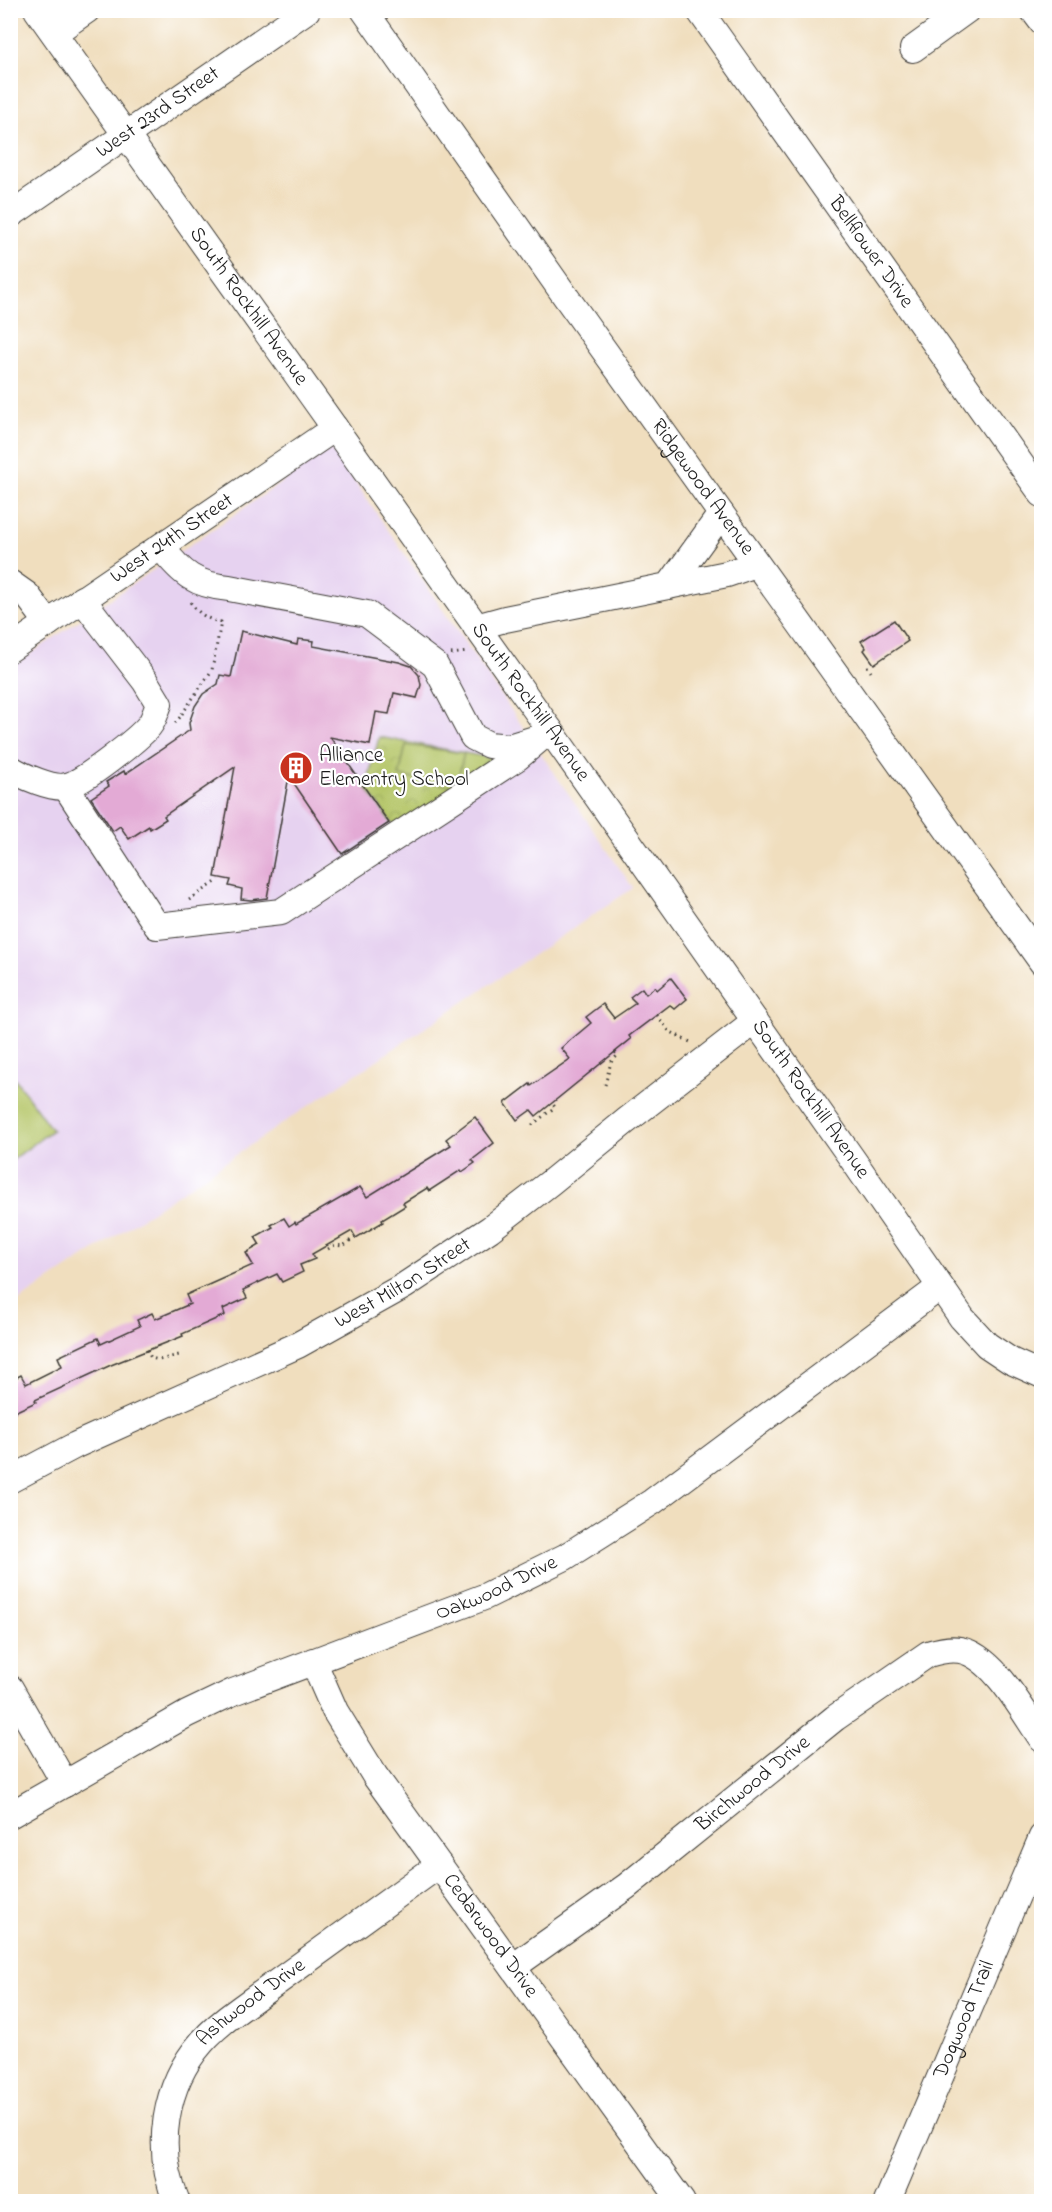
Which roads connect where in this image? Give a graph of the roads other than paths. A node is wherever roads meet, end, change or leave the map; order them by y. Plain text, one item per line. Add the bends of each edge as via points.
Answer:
1 (38, 10) edge
2 (87, 10) edge
3 (307, 10) edge
4 (364, 10) edge
5 (699, 10) edge
6 (967, 10) edge
7 (1033, 10) edge
8 (1041, 22) edge
9 (54, 33) junction
10 (913, 49) dead end
11 (126, 136) junction
12 (10, 215) edge
13 (334, 428) junction
14 (1041, 494) edge
15 (721, 514) junction
16 (161, 547) junction
17 (756, 564) junction
18 (10, 583) edge
19 (669, 586) junction
20 (82, 599) junction
21 (48, 623) junction
22 (476, 627) junction
23 (10, 649) edge
24 (550, 730) junction
25 (10, 768) edge
26 (66, 787) junction
27 (1041, 962) edge
28 (755, 1021) junction
29 (940, 1287) junction
30 (1041, 1375) edge
31 (10, 1480) edge
32 (313, 1661) junction
33 (10, 1688) edge
34 (1041, 1739) edge
35 (65, 1784) junction
36 (10, 1815) edge
37 (1041, 1837) edge
38 (439, 1865) junction
39 (513, 1967) junction
40 (177, 2202) edge
41 (682, 2202) edge
42 (887, 2202) edge

1 - 9 street, South Rockhill Avenue
2 - 9 street
3 - 11 street, West 23rd Street
4 - 15 street, Ridgewood Avenue
5 - 14 street, Bellflower Drive
6 - 10 street
7 - 8 street
9 - 11 street, South Rockhill Avenue
11 - 12 street, West 23rd Street
11 - 13 street, South Rockhill Avenue
13 - 16 street, West 24th Street
13 - 22 street, South Rockhill Avenue
15 - 17 street, Ridgewood Avenue
15 - 19 street
16 - 20 street, West 24th Street
16 - 24 street via 188,576 208,586 367,614 435,665 472,737 489,745 509,747
17 - 19 street
17 - 27 street, Ridgewood Avenue
18 - 21 street via 27,595
19 - 22 street
20 - 21 street, West 24th Street
20 - 26 street via 159,704 152,723 141,735
21 - 23 street, West 24th Street
22 - 24 street, South Rockhill Avenue
24 - 26 street via 518,757 281,912 258,915 157,926
24 - 28 street, South Rockhill Avenue
25 - 26 street via 43,783
28 - 29 street, South Rockhill Avenue
28 - 31 street, West Milton Street via 490,1229 404,1286 298,1345 76,1445
29 - 30 street, South Rockhill Avenue via 987,1345
29 - 32 street, Oakwood Drive via 609,1531 484,1597
32 - 35 street, Oakwood Drive via 188,1714
32 - 38 street, Cedarwood Drive via 354,1744
33 - 35 street
34 - 39 street, Birchwood Drive via 989,1666 961,1650 928,1654 835,1718 627,1886
35 - 36 street, Oakwood Drive
37 - 42 street, Dogwood Trail
38 - 39 street, Cedarwood Drive
38 - 40 street, Ashwood Drive via 240,2008 201,2043 174,2089 165,2127 165,2153
39 - 41 street, Cedarwood Drive

